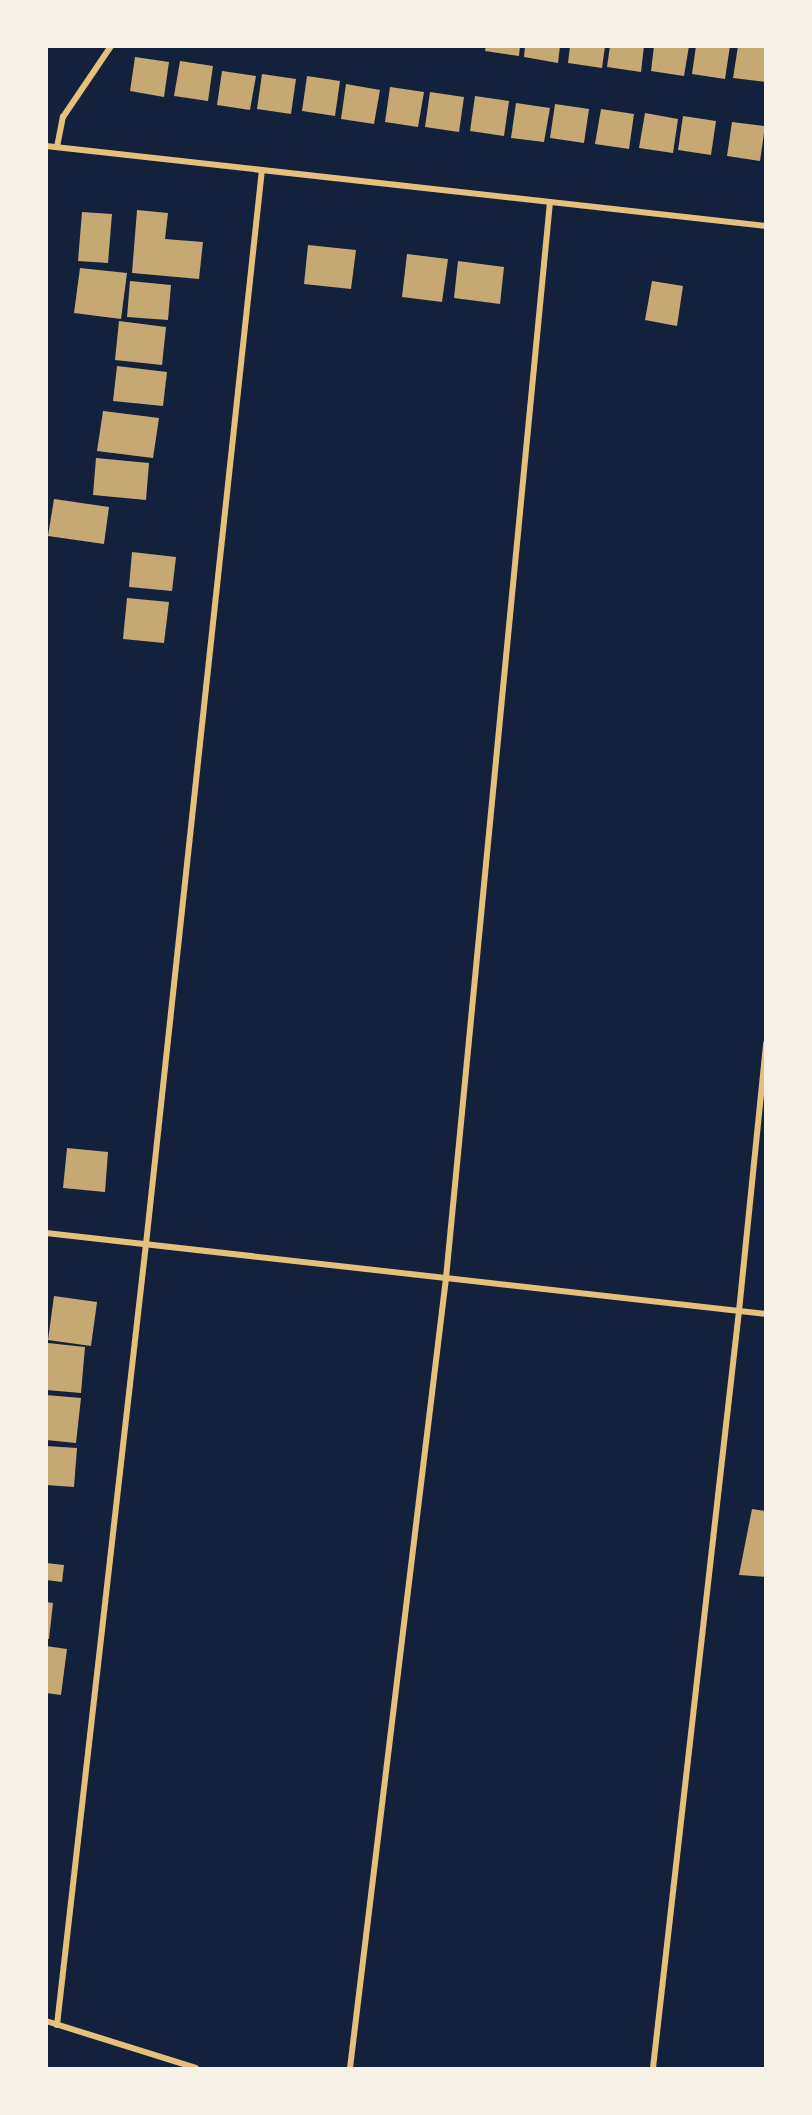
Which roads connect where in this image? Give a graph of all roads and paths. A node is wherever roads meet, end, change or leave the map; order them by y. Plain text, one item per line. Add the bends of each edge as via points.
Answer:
1 (111, 46) edge
2 (46, 146) edge
3 (57, 147) junction
4 (262, 170) junction
5 (550, 202) junction
6 (765, 226) edge
7 (765, 1044) edge
8 (46, 1233) edge
9 (146, 1244) junction
10 (446, 1278) junction
11 (739, 1311) junction
12 (765, 1314) edge
13 (46, 2021) edge
14 (57, 2025) junction
15 (196, 2068) edge
16 (350, 2068) edge
17 (653, 2068) edge

1 - 3 street via 63,117
2 - 3 street
3 - 4 street
4 - 5 street
4 - 9 street
5 - 6 street
5 - 10 street
7 - 11 street
8 - 9 street
9 - 10 street
9 - 14 street
10 - 11 street
10 - 16 street
11 - 12 street
11 - 17 street
13 - 14 street
14 - 15 street

